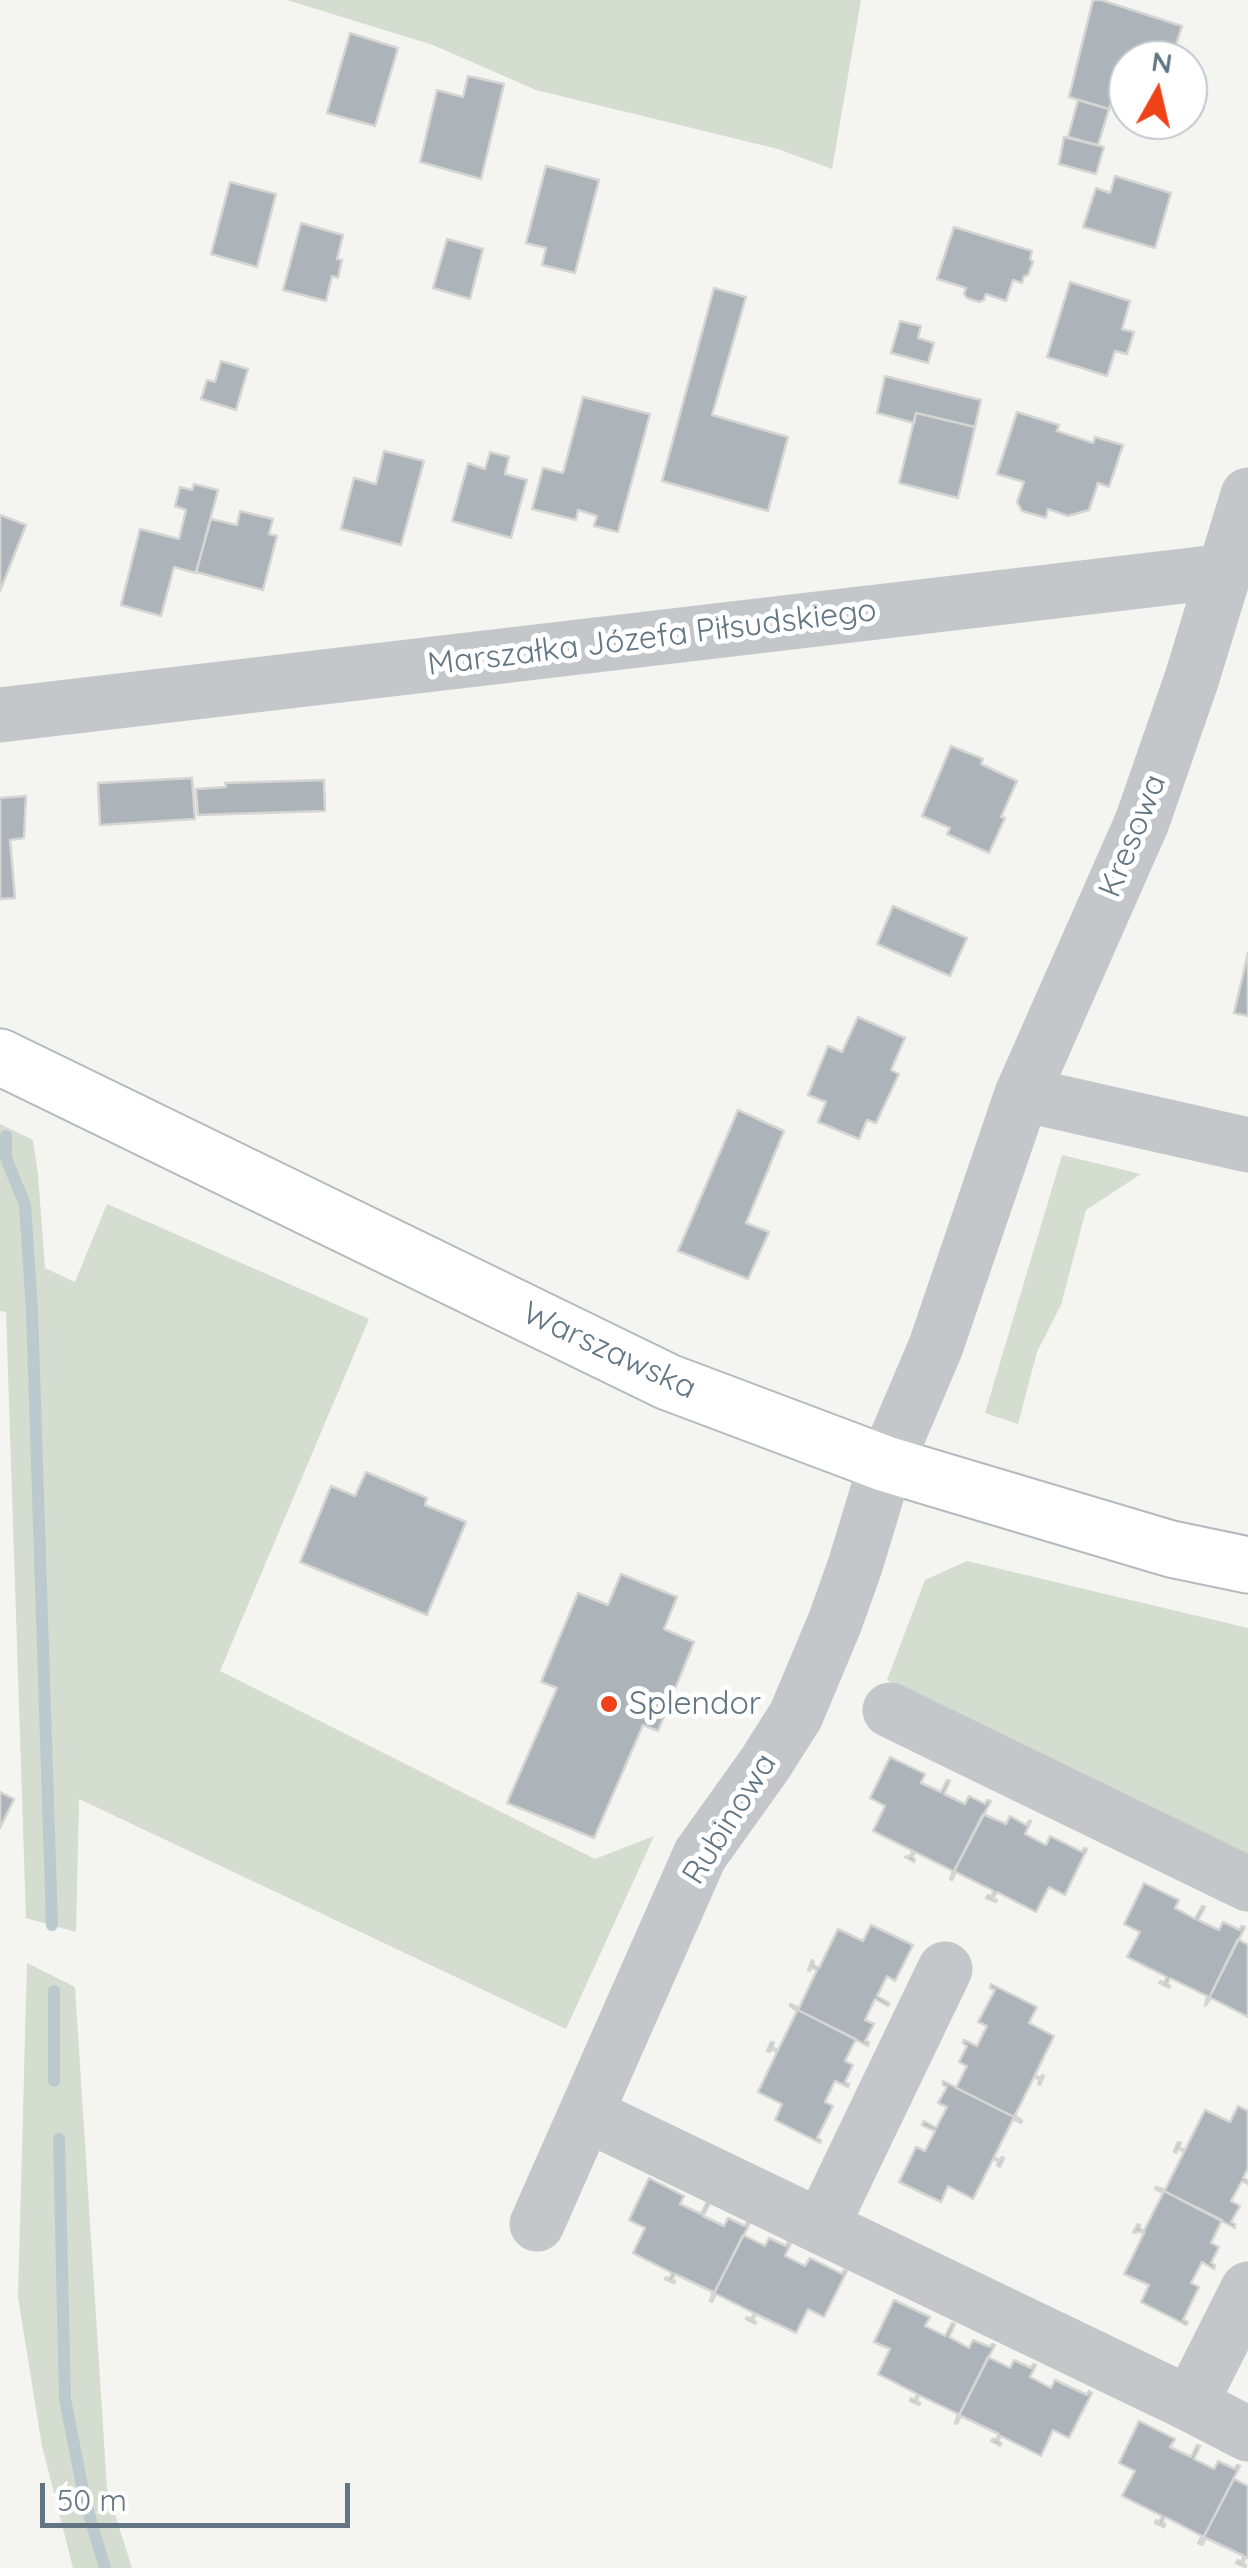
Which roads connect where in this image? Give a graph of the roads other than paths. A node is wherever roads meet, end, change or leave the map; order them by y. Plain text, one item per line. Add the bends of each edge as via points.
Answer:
1 (1248, 494) edge
2 (1226, 571) junction
3 (0, 715) edge
4 (0, 1057) edge
5 (1022, 1094) junction
6 (1248, 1146) edge
7 (886, 1464) junction
8 (1248, 1565) edge
9 (890, 1710) dead end
10 (1248, 1884) edge
11 (945, 1969) dead end
12 (586, 2114) junction
13 (537, 2224) dead end
14 (821, 2227) junction
15 (1248, 2289) edge
16 (1190, 2404) junction
17 (1248, 2434) edge

1 - 2 street
2 - 3 street, Marszałka Józefa Piłsudskiego
2 - 5 street, Kresowa via 1142,822
4 - 7 main road, Warszawska via 668,1382
5 - 6 street
5 - 7 street, Kresowa via 936,1346
7 - 8 main road, Warszawska via 1171,1549
7 - 12 street, Rubinowa via 855,1566 796,1715 700,1856
9 - 10 street
11 - 14 street
12 - 13 street, Rubinowa
12 - 14 street
14 - 16 street
15 - 16 street
16 - 17 street

